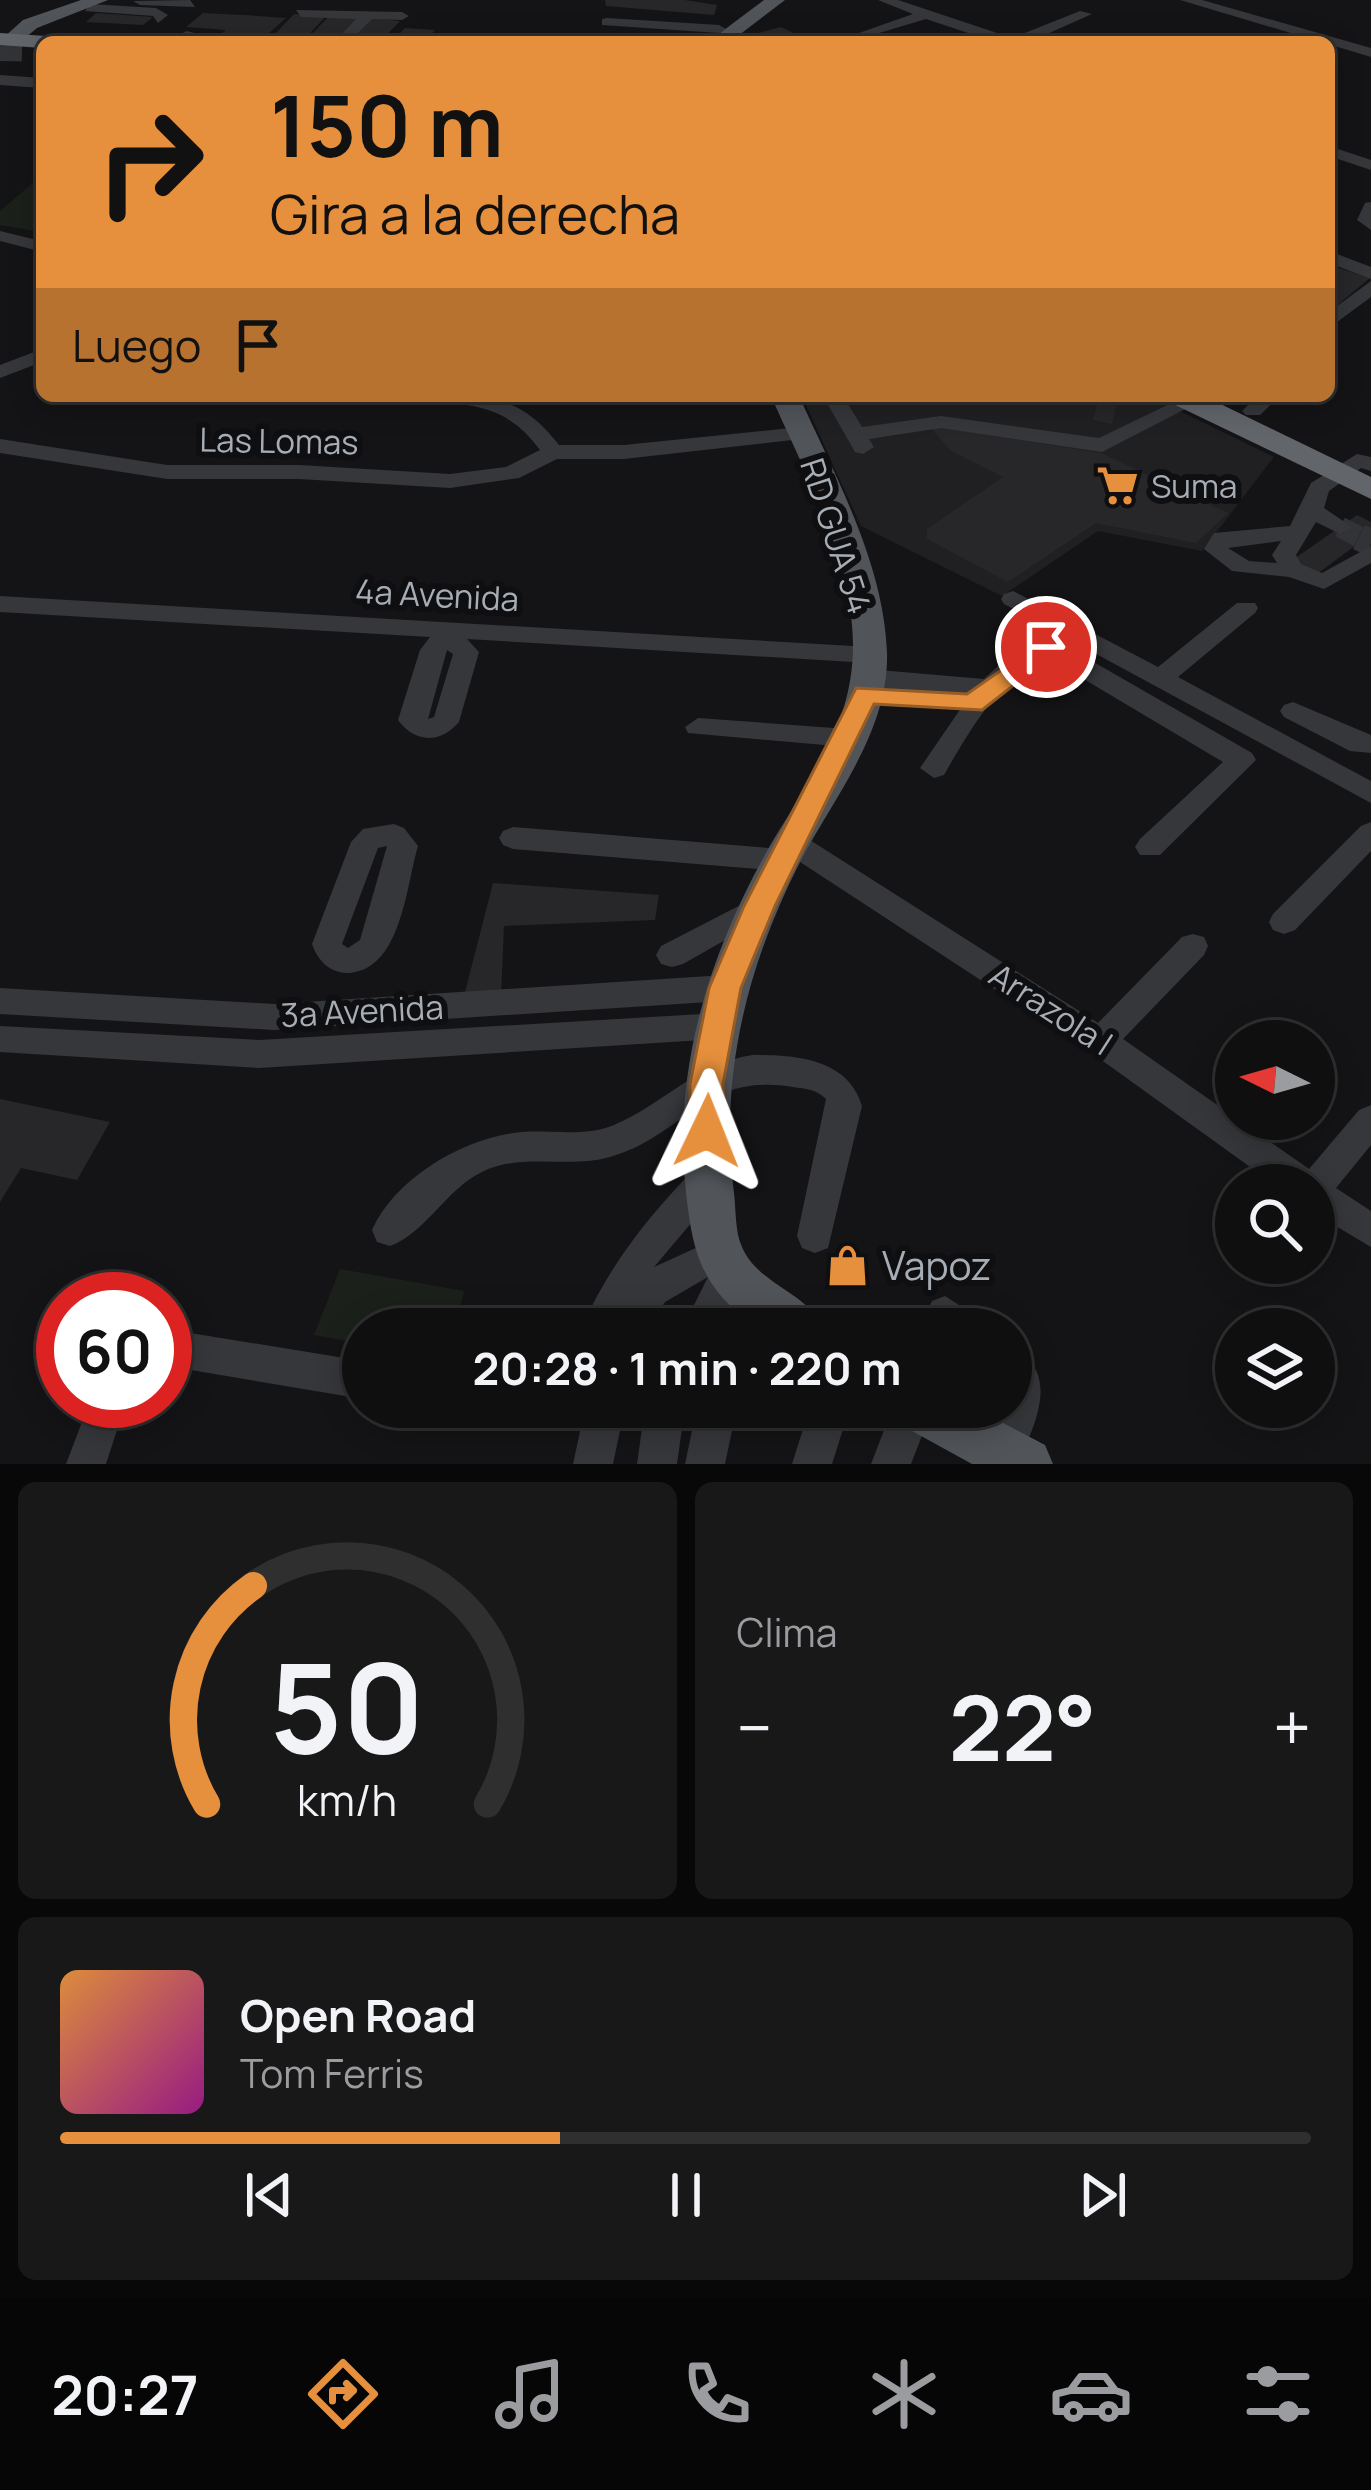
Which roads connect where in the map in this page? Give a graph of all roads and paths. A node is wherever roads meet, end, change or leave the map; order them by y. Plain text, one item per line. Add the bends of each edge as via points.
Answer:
1 (129, 0) edge
2 (759, 0) edge
3 (776, 0) edge
4 (887, 0) edge
5 (952, 0) edge
6 (1187, 0) edge
7 (81, 4) edge
8 (190, 4) dead end
9 (322, 4) dead end
10 (301, 13) dead end
11 (923, 13) junction
12 (404, 14) edge
13 (1085, 14) dead end
14 (368, 16) junction
15 (607, 22) dead end
16 (133, 33) dead end
17 (347, 36) edge
18 (701, 36) edge
19 (716, 36) edge
20 (717, 36) edge
21 (864, 36) dead end
22 (994, 36) edge
23 (1028, 36) edge
24 (1314, 36) edge
25 (3, 37) edge
26 (36, 41) edge
27 (1335, 42) edge
28 (1371, 52) edge
29 (36, 55) edge
30 (0, 80) edge
31 (36, 83) edge
32 (1335, 154) edge
33 (1371, 169) edge
34 (1371, 183) edge
35 (1371, 207) edge
36 (1371, 225) edge
37 (7, 237) edge
38 (35, 245) dead end
39 (0, 254) edge
40 (1335, 259) edge
41 (1371, 273) edge
42 (1371, 286) edge
43 (1335, 317) edge
44 (36, 357) edge
45 (0, 371) edge
46 (478, 402) edge
47 (788, 402) edge
48 (836, 402) edge
49 (1215, 402) edge
50 (1227, 402) edge
51 (1229, 402) edge
52 (1230, 402) edge
53 (801, 433) junction
54 (1319, 442) junction
55 (0, 446) edge
56 (553, 452) junction
57 (1362, 471) edge
58 (1312, 510) junction
59 (1340, 527) tunnel mouth
60 (1296, 532) junction
61 (1371, 553) edge
62 (1292, 569) junction
63 (858, 581) junction
64 (1013, 599) dead end
65 (0, 604) edge
66 (1246, 608) dead end
67 (712, 644) junction
68 (868, 676) junction
69 (1160, 679) junction
70 (980, 696) junction
71 (1293, 711) dead end
72 (698, 727) dead end
73 (848, 738) junction
74 (1371, 745) edge
75 (934, 768) dead end
76 (1371, 794) edge
77 (1371, 833) edge
78 (513, 838) dead end
79 (1150, 847) dead end
80 (787, 851) junction
81 (760, 906) junction
82 (1284, 922) dead end
83 (1192, 946) dead end
84 (345, 961) dead end
85 (726, 992) junction
86 (0, 1001) edge
87 (334, 1013) junction
88 (0, 1039) edge
89 (1101, 1041) junction
90 (706, 1084) junction
91 (1371, 1120) edge
92 (1274, 1164) edge
93 (1335, 1165) edge
94 (708, 1178) junction
95 (1335, 1206) edge
96 (390, 1230) dead end
97 (1371, 1231) edge
98 (815, 1236) dead end
99 (725, 1263) junction
100 (627, 1307) edge
101 (710, 1308) edge
102 (775, 1308) edge
103 (192, 1351) edge
104 (342, 1376) edge
105 (99, 1428) edge
106 (601, 1428) edge
107 (661, 1428) edge
108 (713, 1428) edge
109 (823, 1428) edge
110 (907, 1428) edge
111 (956, 1428) edge
112 (1017, 1428) edge
113 (1014, 1458) edge
114 (86, 1464) edge
115 (593, 1464) edge
116 (657, 1464) edge
117 (705, 1464) edge
118 (812, 1464) edge
119 (891, 1464) edge

1 - 8 street
2 - 19 main road
3 - 20 main road
4 - 11 street
5 - 11 street
6 - 24 street
7 - 16 street via 161,15
7 - 25 main road
7 - 25 main road
9 - 12 street
10 - 14 street
11 - 21 street
11 - 22 street
12 - 14 street
13 - 23 street
14 - 17 street
15 - 18 street
25 - 26 highway
25 - 29 highway
27 - 28 street
30 - 31 street
32 - 33 street
33 - 34 street via 1364,176
35 - 36 street
37 - 38 street
37 - 39 street
40 - 41 street
42 - 43 street
44 - 45 street
46 - 56 street via 530,419
47 - 53 main road, RD GUA 54
48 - 49 street via 859,441 941,422 1102,446
50 - 54 highway via 1292,446
51 - 57 highway
52 - 54 highway
53 - 56 street, Las Lomas
53 - 63 main road, RD GUA 54
54 - 57 highway
55 - 56 street, Las Lomas via 166,472 450,481 511,473
57 - 58 street via 1318,488
58 - 59 street
58 - 60 street
60 - 62 street via 1284,555
60 - 62 street via 1236,534 1216,549 1243,567
61 - 62 street via 1324,582
63 - 67 street via 860,634 851,644
63 - 68 main road, RD GUA 54
64 - 69 street
65 - 67 street, 4a Avenida
66 - 69 street
67 - 68 street, 4a Avenida
68 - 70 street, 4a Avenida
68 - 73 main road
69 - 76 street
70 - 75 street
70 - 79 street via 1046,647 1238,754 1241,764
71 - 74 street
72 - 73 street
73 - 80 main road
77 - 82 street
78 - 80 street
80 - 81 main road
80 - 89 street, Arrazola I
81 - 85 main road
81 - 85 street via 672,955
83 - 89 street
84 - 87 street
85 - 87 street, 3a Avenida
85 - 88 street, 3a Avenida via 260,1054
85 - 90 main road
86 - 87 street, 3a Avenida via 226,1017
89 - 92 street, Arrazola I
90 - 94 main road
90 - 96 street via 638,1132 600,1146 476,1154 437,1178
90 - 98 street via 749,1068 828,1078 842,1091
91 - 93 street
94 - 99 main road
94 - 100 street via 643,1246
95 - 97 street
99 - 100 street via 650,1288
99 - 101 street
99 - 102 main road
103 - 104 street
105 - 114 street
106 - 115 street
107 - 116 street
108 - 117 street
109 - 118 street
110 - 119 street
111 - 113 main road
112 - 113 street

